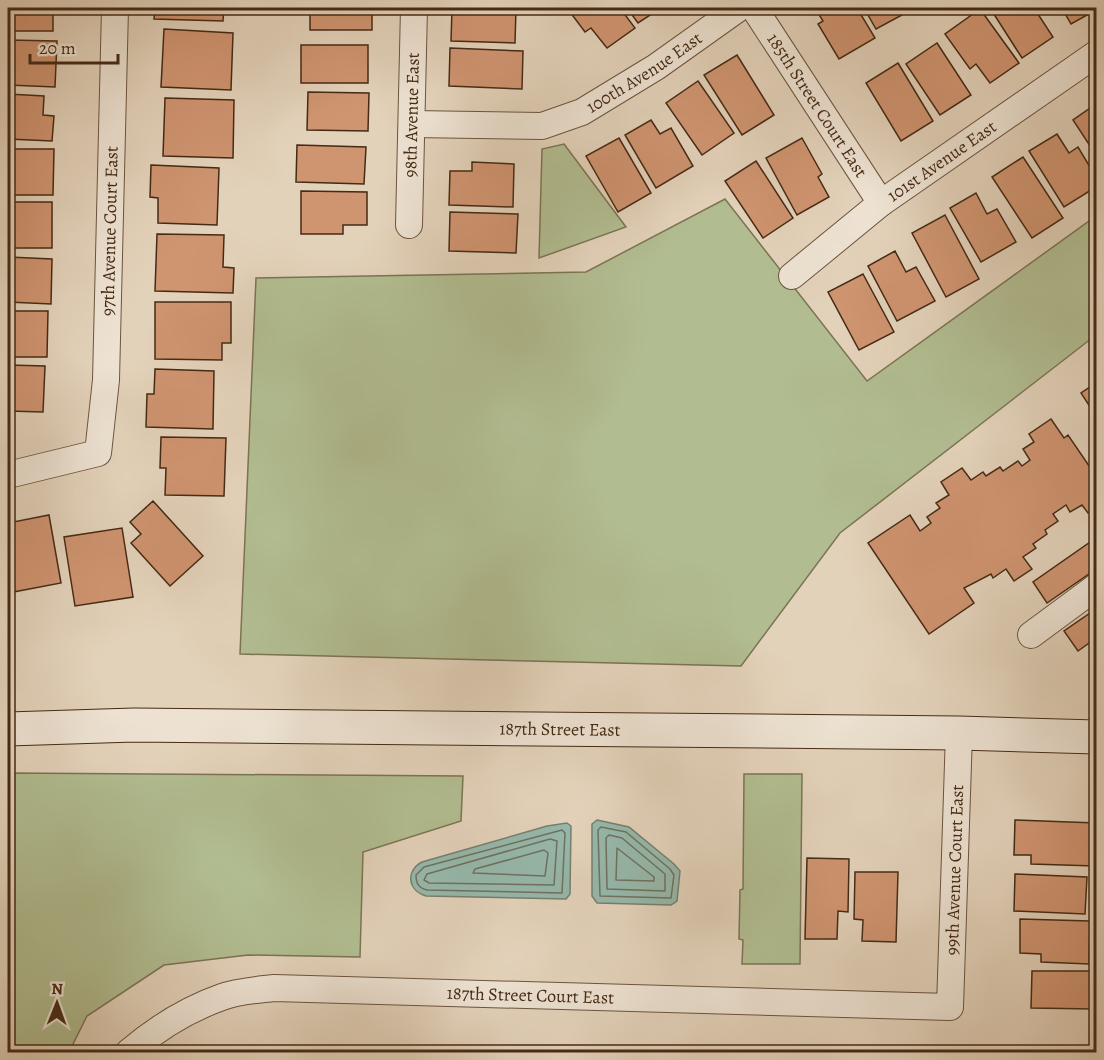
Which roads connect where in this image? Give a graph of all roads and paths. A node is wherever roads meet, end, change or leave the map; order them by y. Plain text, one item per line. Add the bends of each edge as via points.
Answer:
1 (116, 8) edge
2 (414, 8) edge
3 (740, 8) edge
4 (754, 8) edge
5 (1096, 54) edge
6 (411, 124) junction
7 (881, 203) junction
8 (409, 225) dead end
9 (792, 276) dead end
10 (8, 475) edge
11 (1096, 587) edge
12 (1031, 634) dead end
13 (15, 728) edge
14 (959, 733) junction
15 (1096, 737) edge
16 (950, 1007) joint
17 (129, 1053) edge

1 - 10 street, 97th Avenue Court East via 106,380 98,453
2 - 6 street, 98th Avenue East
3 - 6 street, 100th Avenue East via 656,67 582,112 542,126
4 - 7 street, 185th Street Court East
5 - 7 street, 101st Avenue East
6 - 8 street, 98th Avenue East
7 - 9 street, 101st Avenue East
11 - 12 street
13 - 14 street, 187th Street East via 134,725
14 - 15 street, 187th Street East
14 - 16 street, 99th Avenue Court East
16 - 17 street, 187th Street Court East via 274,988 224,996 180,1017

